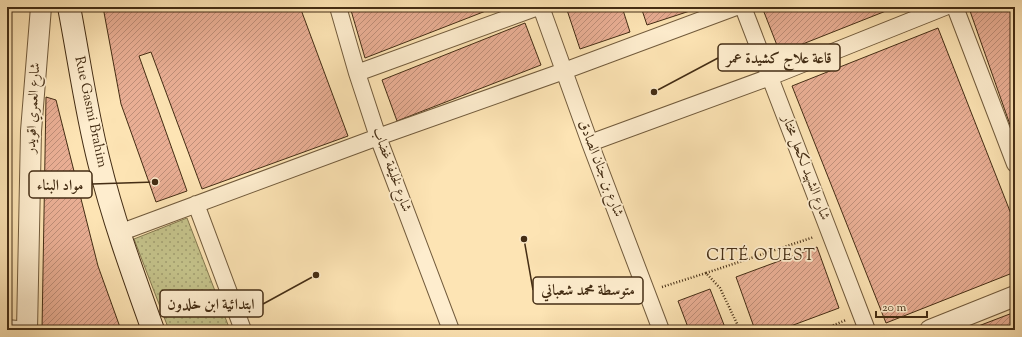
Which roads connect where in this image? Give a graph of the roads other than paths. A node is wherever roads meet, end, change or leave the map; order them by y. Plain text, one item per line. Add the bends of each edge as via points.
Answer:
1 (41, 7) edge
2 (69, 7) edge
3 (338, 7) edge
4 (538, 7) edge
5 (541, 7) edge
6 (736, 7) edge
7 (743, 7) edge
8 (945, 7) edge
9 (955, 7) edge
10 (564, 70) junction
11 (357, 73) junction
12 (770, 77) junction
13 (378, 137) junction
14 (590, 143) junction
15 (1015, 164) edge
16 (196, 204) junction
17 (118, 232) junction
18 (1015, 296) edge
19 (7, 328) edge
20 (27, 330) edge
21 (153, 330) edge
22 (243, 330) edge
23 (451, 330) edge
24 (661, 330) edge
25 (867, 330) edge
26 (930, 330) edge

1 - 20 street, شارع العمري اقويدر via 31,131
2 - 17 main road, Rue Gasmi Brahim via 99,162
3 - 11 street, شارع لخليفة غضاب
4 - 11 street
5 - 10 street, شارع بن جنان الصادق
6 - 10 street
7 - 12 street, شارع الشهيد لكحل مختار
8 - 12 street
9 - 15 street
10 - 13 street
10 - 14 street, شارع بن جنان الصادق
11 - 13 street, شارع لخليفة غضاب
12 - 14 street
12 - 25 street, شارع الشهيد لكحل مختار
13 - 16 street
13 - 23 street, شارع لخليفة غضاب
14 - 24 street, شارع بن جنان الصادق
16 - 17 street
16 - 22 street
17 - 21 main road, Rue Gasmi Brahim
18 - 26 street
19 - 20 street

